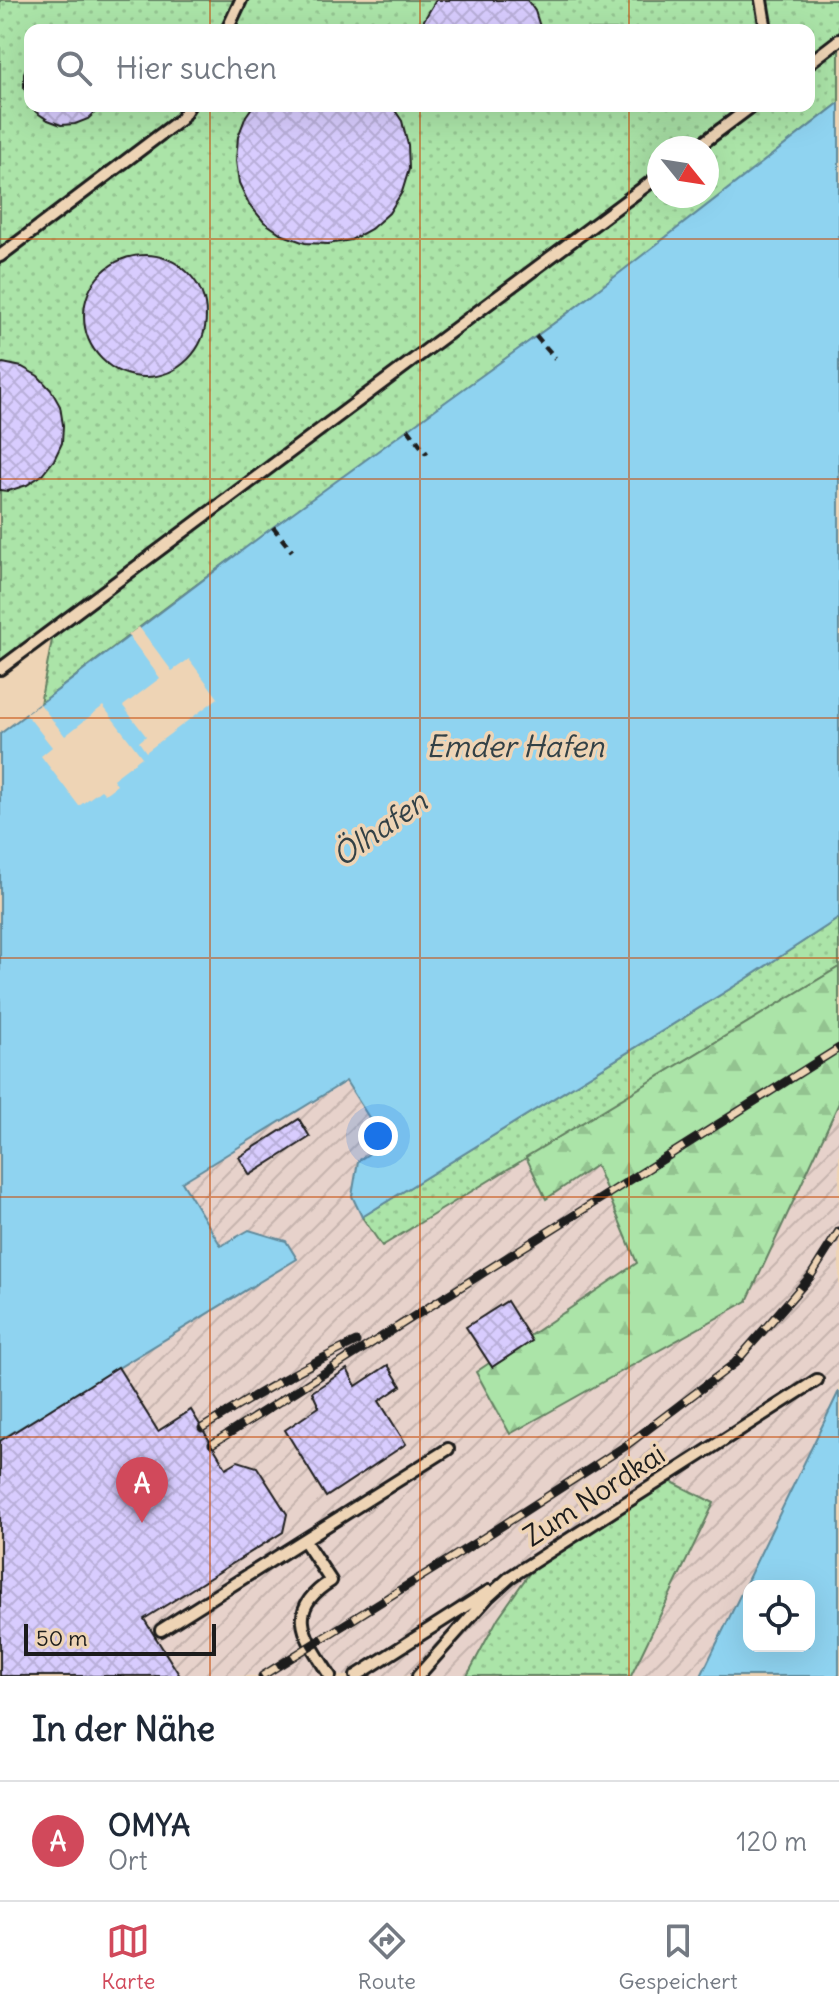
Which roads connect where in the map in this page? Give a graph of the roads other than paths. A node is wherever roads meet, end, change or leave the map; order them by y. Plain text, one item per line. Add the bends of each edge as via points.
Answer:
1 (241, 0) edge
2 (761, 0) edge
3 (230, 24) edge
4 (765, 24) edge
5 (839, 40) edge
6 (815, 58) edge
7 (185, 112) edge
8 (744, 112) edge
9 (712, 136) edge
10 (647, 185) edge
11 (0, 256) edge
12 (0, 669) edge
13 (817, 1380) dead end
14 (448, 1449) dead end
15 (304, 1540) junction
16 (510, 1577) junction
17 (161, 1630) dead end
18 (330, 1676) edge
19 (356, 1676) edge
20 (418, 1676) edge

1 - 3 lane
2 - 4 lane
5 - 6 lane
7 - 11 lane
8 - 9 lane
10 - 12 lane
13 - 16 lane, Zum Nordkai
14 - 15 lane
15 - 17 lane
15 - 18 lane via 331,1581 308,1602 302,1625
16 - 19 lane
16 - 20 lane, Zum Nordkai

